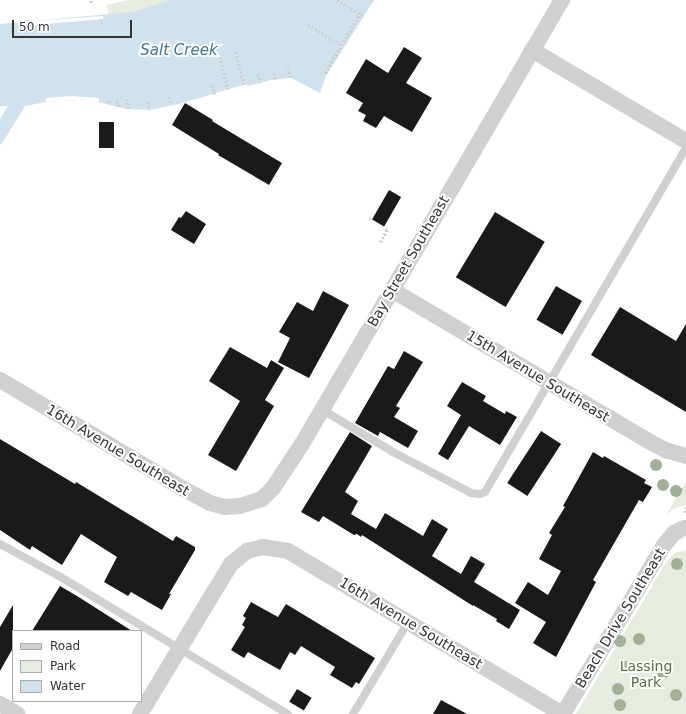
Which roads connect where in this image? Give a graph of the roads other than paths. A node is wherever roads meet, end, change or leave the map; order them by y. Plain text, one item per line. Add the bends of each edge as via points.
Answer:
1 (562, 0) edge
2 (532, 50) junction
3 (686, 141) edge
4 (686, 148) edge
5 (392, 290) junction
6 (0, 380) edge
7 (549, 383) junction
8 (321, 410) junction
9 (686, 456) edge
10 (240, 506) joint
11 (684, 528) dead end
12 (0, 544) edge
13 (408, 622) junction
14 (179, 649) junction
15 (0, 704) edge
16 (17, 714) edge
17 (140, 714) edge
18 (288, 714) edge
19 (353, 714) edge
20 (563, 714) edge

1 - 2 street, Bay Street Southeast
2 - 3 street
2 - 5 street, Bay Street Southeast
4 - 7 lane
5 - 7 street, 15th Avenue Southeast
5 - 8 street, Bay Street Southeast
6 - 10 street, 16th Avenue Southeast via 195,496 225,507
7 - 8 lane via 489,486 480,494 471,493 393,452
7 - 9 street, 15th Avenue Southeast via 665,450
8 - 10 street, Bay Street Southeast via 273,488 262,499
11 - 20 street, Beach Drive Southeast via 674,533 664,545
12 - 14 lane via 59,576
13 - 14 street, 16th Avenue Southeast via 288,551 272,547 254,548 231,564
13 - 19 lane
13 - 20 street, 16th Avenue Southeast
14 - 17 street
14 - 18 lane
15 - 16 street

